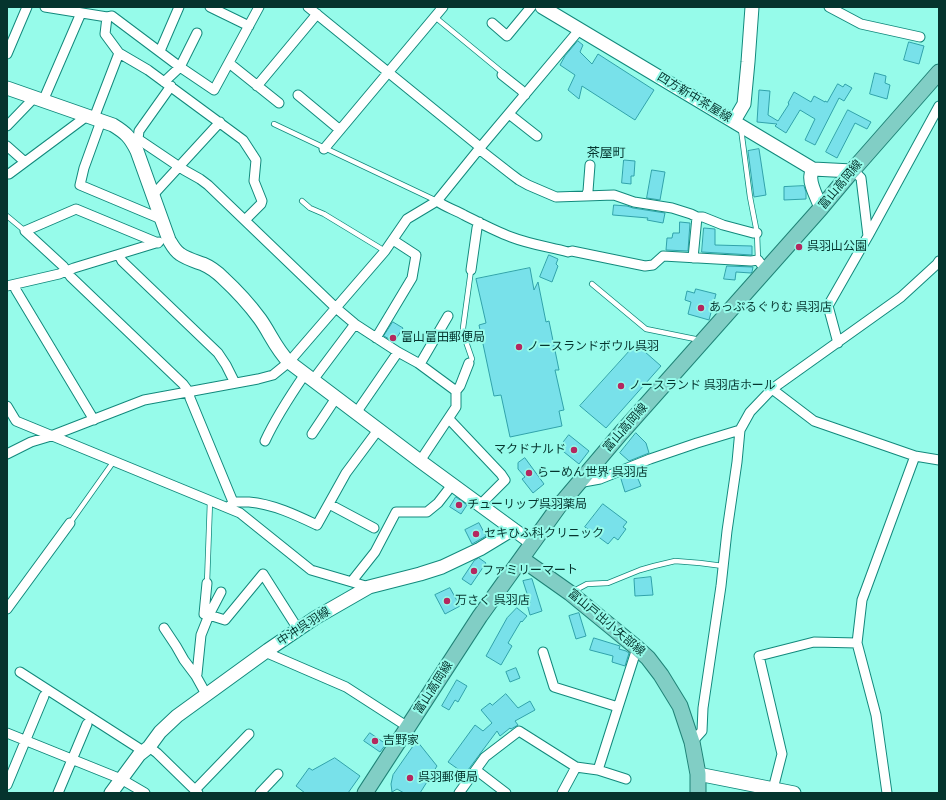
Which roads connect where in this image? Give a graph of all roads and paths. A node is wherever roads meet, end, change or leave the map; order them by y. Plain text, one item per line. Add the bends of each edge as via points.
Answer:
1 (27, 7) edge
2 (46, 7) edge
3 (179, 7) edge
4 (210, 7) edge
5 (260, 7) edge
6 (308, 7) edge
7 (443, 7) edge
8 (531, 7) edge
9 (542, 7) edge
10 (752, 7) edge
11 (829, 7) edge
12 (81, 13) junction
13 (111, 13) edge
14 (317, 14) junction
15 (435, 17) junction
16 (492, 23) dead end
17 (249, 26) junction
18 (580, 29) junction
19 (197, 33) dead end
20 (920, 37) dead end
21 (160, 51) junction
22 (119, 53) junction
23 (7, 54) edge
24 (230, 63) junction
25 (180, 67) junction
26 (388, 72) junction
27 (939, 72) edge
28 (502, 75) joint
29 (167, 84) junction
30 (257, 86) junction
31 (7, 88) edge
32 (298, 95) dead end
33 (525, 95) junction
34 (39, 100) junction
35 (279, 103) dead end
36 (939, 106) edge
37 (509, 114) junction
38 (94, 118) junction
39 (220, 122) junction
40 (737, 123) junction
41 (274, 124) dead end
42 (7, 126) edge
43 (340, 130) junction
44 (537, 136) dead end
45 (134, 138) junction
46 (7, 146) edge
47 (480, 148) junction
48 (324, 149) junction
49 (25, 162) junction
50 (590, 165) dead end
51 (179, 166) junction
52 (813, 169) junction
53 (852, 171) junction
54 (9, 174) dead end
55 (153, 195) junction
56 (586, 196) junction
57 (302, 201) dead end
58 (437, 201) junction
59 (822, 208) junction
60 (7, 216) edge
61 (697, 217) junction
62 (161, 219) junction
63 (245, 220) junction
64 (479, 222) junction
65 (24, 231) junction
66 (757, 233) junction
67 (868, 236) junction
68 (393, 240) junction
69 (164, 241) junction
70 (385, 251) junction
71 (118, 255) junction
72 (693, 258) junction
73 (939, 261) edge
74 (763, 264) junction
75 (472, 270) joint
76 (67, 272) junction
77 (592, 284) dead end
78 (11, 286) edge
79 (336, 308) junction
80 (448, 316) dead end
81 (355, 324) junction
82 (376, 338) junction
83 (704, 341) junction
84 (838, 343) junction
85 (398, 352) junction
86 (289, 362) junction
87 (469, 362) joint
88 (420, 364) junction
89 (309, 377) junction
90 (235, 383) junction
91 (772, 389) junction
92 (456, 391) junction
93 (189, 392) junction
94 (336, 398) junction
95 (7, 406) edge
96 (356, 413) junction
97 (449, 419) junction
98 (94, 420) junction
99 (378, 430) junction
100 (740, 430) junction
101 (312, 434) dead end
102 (51, 436) junction
103 (265, 441) dead end
104 (7, 454) edge
105 (915, 456) junction
106 (939, 460) edge
107 (114, 461) junction
108 (420, 461) junction
109 (578, 484) junction
110 (452, 485) junction
111 (210, 501) junction
112 (329, 504) junction
113 (230, 505) junction
114 (480, 506) junction
115 (70, 523) joint
116 (374, 528) dead end
117 (513, 529) junction
118 (532, 543) junction
119 (522, 559) junction
120 (723, 566) junction
121 (352, 581) junction
122 (207, 583) joint
123 (369, 587) junction
124 (221, 592) dead end
125 (570, 593) junction
126 (7, 609) edge
127 (209, 615) junction
128 (164, 628) dead end
129 (298, 630) junction
130 (857, 643) junction
131 (637, 648) junction
132 (265, 652) junction
133 (543, 652) dead end
134 (20, 672) dead end
135 (196, 676) junction
136 (206, 694) junction
137 (44, 696) dead end
138 (618, 707) junction
139 (87, 724) dead end
140 (408, 726) junction
141 (7, 732) edge
142 (249, 734) dead end
143 (25, 740) junction
144 (692, 742) junction
145 (146, 749) junction
146 (72, 759) junction
147 (576, 767) junction
148 (476, 770) junction
149 (598, 770) junction
150 (278, 774) dead end
151 (698, 774) junction
152 (121, 778) junction
153 (626, 779) dead end
154 (7, 785) edge
155 (774, 789) junction
156 (197, 791) edge
157 (58, 793) edge
158 (111, 793) edge
159 (145, 793) edge
160 (260, 793) edge
161 (365, 793) edge
162 (459, 793) edge
163 (506, 793) edge
164 (562, 793) edge
165 (698, 793) edge
166 (794, 793) edge
167 (887, 793) edge

1 - 23 street
2 - 12 street
3 - 21 street
4 - 17 street
5 - 17 street
6 - 14 street
7 - 15 street
8 - 16 street via 507,36
9 - 18 main road, 四方新中茶屋線
10 - 40 main road via 744,104
11 - 20 street via 861,24
12 - 13 street
12 - 34 street
13 - 21 street
13 - 22 street via 105,34
14 - 26 street
14 - 30 street
15 - 26 street
15 - 28 lane via 503,73
17 - 24 street
18 - 33 street
18 - 40 main road, 四方新中茶屋線
19 - 25 street
21 - 25 street
22 - 29 street
22 - 38 street
24 - 25 street via 214,90
24 - 30 street
25 - 29 street
26 - 43 street
26 - 47 street
27 - 53 main road, 富山高岡線
28 - 33 street
29 - 39 street
29 - 45 street
30 - 35 street
31 - 34 main road
32 - 43 street
33 - 37 street
34 - 38 main road
34 - 42 street
36 - 67 street
37 - 44 street
37 - 47 street
38 - 45 main road via 113,125
38 - 49 street
38 - 62 street via 87,161 80,184
39 - 51 street
39 - 63 street via 243,140 256,160 254,181 262,201
40 - 52 main road, 四方新中茶屋線
40 - 66 lane
41 - 48 lane
43 - 48 street
45 - 51 street
45 - 55 main road
46 - 49 street
47 - 56 street via 528,185 556,197
47 - 58 street
48 - 58 lane
49 - 54 street
50 - 56 street
51 - 55 street
51 - 63 street via 208,185
52 - 53 main road, 四方新中茶屋線
52 - 59 main road via 811,180
53 - 59 main road, 富山高岡線
53 - 67 street via 860,178
55 - 62 main road
56 - 61 street via 614,195 634,202 672,208
57 - 70 lane
58 - 64 street
58 - 68 street via 407,219
59 - 74 main road, 富山高岡線
60 - 65 lane
61 - 66 street
61 - 72 street
62 - 69 main road
63 - 79 street
64 - 72 street via 522,241 645,266 653,265 663,256
64 - 75 street
65 - 69 street via 76,209
65 - 76 street
66 - 74 lane
67 - 84 street via 828,306
68 - 70 street
68 - 82 street via 416,255 412,278
69 - 71 street
69 - 86 main road via 181,255 208,267 223,278 260,320
70 - 79 street
71 - 76 street
71 - 90 street via 218,353
72 - 74 street
73 - 84 street via 901,297
74 - 83 main road, 富山高岡線
75 - 87 lane via 463,328 472,359
76 - 78 street
76 - 93 street
77 - 83 lane via 646,329
78 - 98 street via 16,290
79 - 81 street
79 - 86 street
80 - 88 street
81 - 82 street
81 - 89 street
82 - 85 street
83 - 109 main road, 富山高岡線
84 - 91 street
85 - 88 street
85 - 96 street
86 - 89 main road
86 - 90 street via 273,375
87 - 92 street
88 - 92 street
89 - 94 main road
89 - 103 street via 284,405
90 - 93 street
91 - 100 street via 750,412
91 - 105 street via 814,421
92 - 97 street via 456,407
93 - 98 street via 144,400
93 - 113 street
94 - 96 main road
94 - 101 street
95 - 102 street via 16,421
96 - 99 main road
97 - 108 street
97 - 114 street via 505,480
98 - 102 street
99 - 108 main road
99 - 112 street via 346,473
100 - 109 street via 697,442 600,479
100 - 120 street
102 - 104 street via 30,442
102 - 107 street
105 - 106 street
105 - 130 street via 862,600
107 - 111 street
107 - 115 lane
108 - 110 main road
109 - 118 main road, 富山高岡線
110 - 114 main road
110 - 121 street via 427,512 396,512 375,552
111 - 113 street
111 - 122 lane
112 - 113 street via 317,525 296,515 249,502
112 - 116 street
113 - 121 street via 311,570
114 - 117 main road
115 - 126 street
117 - 118 main road
117 - 123 main road, 中沖呉羽線 via 480,549 442,567
118 - 119 main road, 富山高岡線
119 - 125 main road, 富山戸出小矢部線
119 - 140 main road, 富山高岡線 via 480,616
120 - 125 lane via 675,561 640,570 608,583 587,584
120 - 144 street via 702,731
121 - 123 street
122 - 127 street via 204,614
123 - 129 main road, 中沖呉羽線
124 - 127 street
125 - 131 main road, 富山戸出小矢部線
127 - 129 street via 225,620 263,574
127 - 135 street via 201,635
128 - 135 street
129 - 132 main road, 中沖呉羽線
130 - 155 street via 814,642 759,656 782,754
130 - 167 street via 876,715
131 - 138 street
131 - 144 main road, 富山戸出小矢部線 via 661,675 680,706
132 - 136 main road, 中沖呉羽線
132 - 140 street via 346,687
133 - 138 street via 554,687
134 - 145 street
135 - 136 street
136 - 145 main road, 中沖呉羽線 via 177,716
137 - 143 street
138 - 149 street
139 - 146 street
140 - 161 main road, 富山高岡線
141 - 143 street
142 - 156 street
143 - 146 street
143 - 154 street
144 - 151 main road, 富山戸出小矢部線
145 - 152 main road, 中沖呉羽線
145 - 156 street via 157,753
146 - 152 street
146 - 157 street
147 - 148 street via 519,731 485,757
147 - 149 street
147 - 164 street
148 - 162 street
148 - 163 street
149 - 153 street
150 - 160 street
151 - 155 main road
151 - 165 main road, 富山戸出小矢部線
152 - 158 main road, 中沖呉羽線
152 - 159 street
155 - 166 main road

